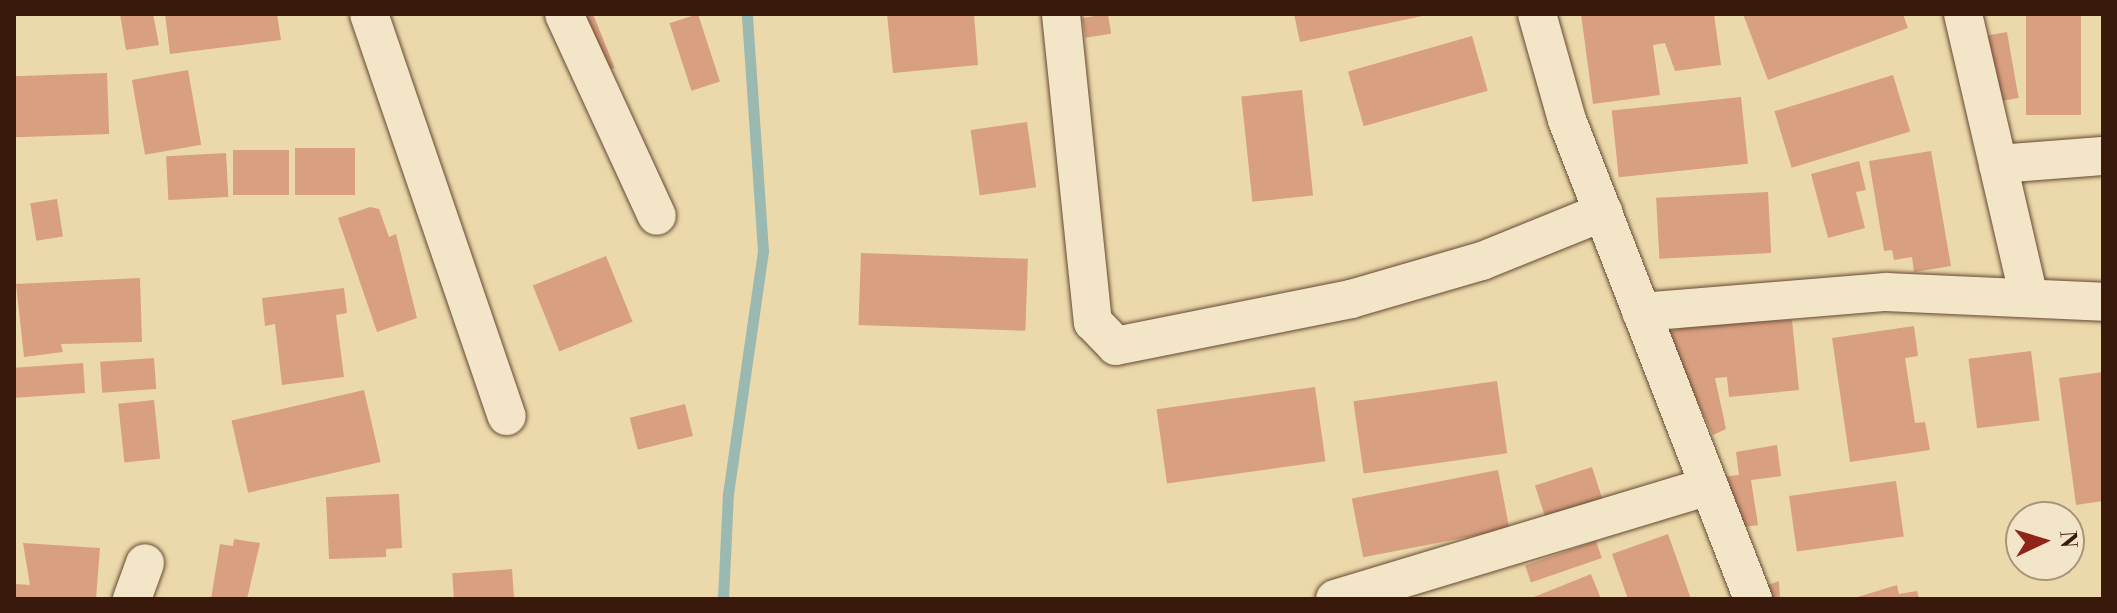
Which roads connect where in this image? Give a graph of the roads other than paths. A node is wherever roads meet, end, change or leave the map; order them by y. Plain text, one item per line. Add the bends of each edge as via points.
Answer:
1 (369, 14) edge
2 (564, 14) edge
3 (1061, 14) edge
4 (1537, 14) edge
5 (1963, 14) edge
6 (2103, 156) edge
7 (1998, 164) junction
8 (1603, 212) junction
9 (657, 216) dead end
10 (2029, 297) junction
11 (2103, 302) edge
12 (1641, 312) junction
13 (507, 416) dead end
14 (1705, 487) junction
15 (145, 563) dead end
16 (132, 599) edge
17 (1335, 599) edge
18 (1753, 599) edge

1 - 13 street
2 - 9 street
3 - 8 street via 1093,322 1116,346 1351,299 1482,261
4 - 8 street
5 - 7 street
6 - 7 street
7 - 10 street
8 - 12 street
10 - 11 street
10 - 12 street via 1886,292
12 - 14 street
14 - 17 street
14 - 18 street
15 - 16 street

